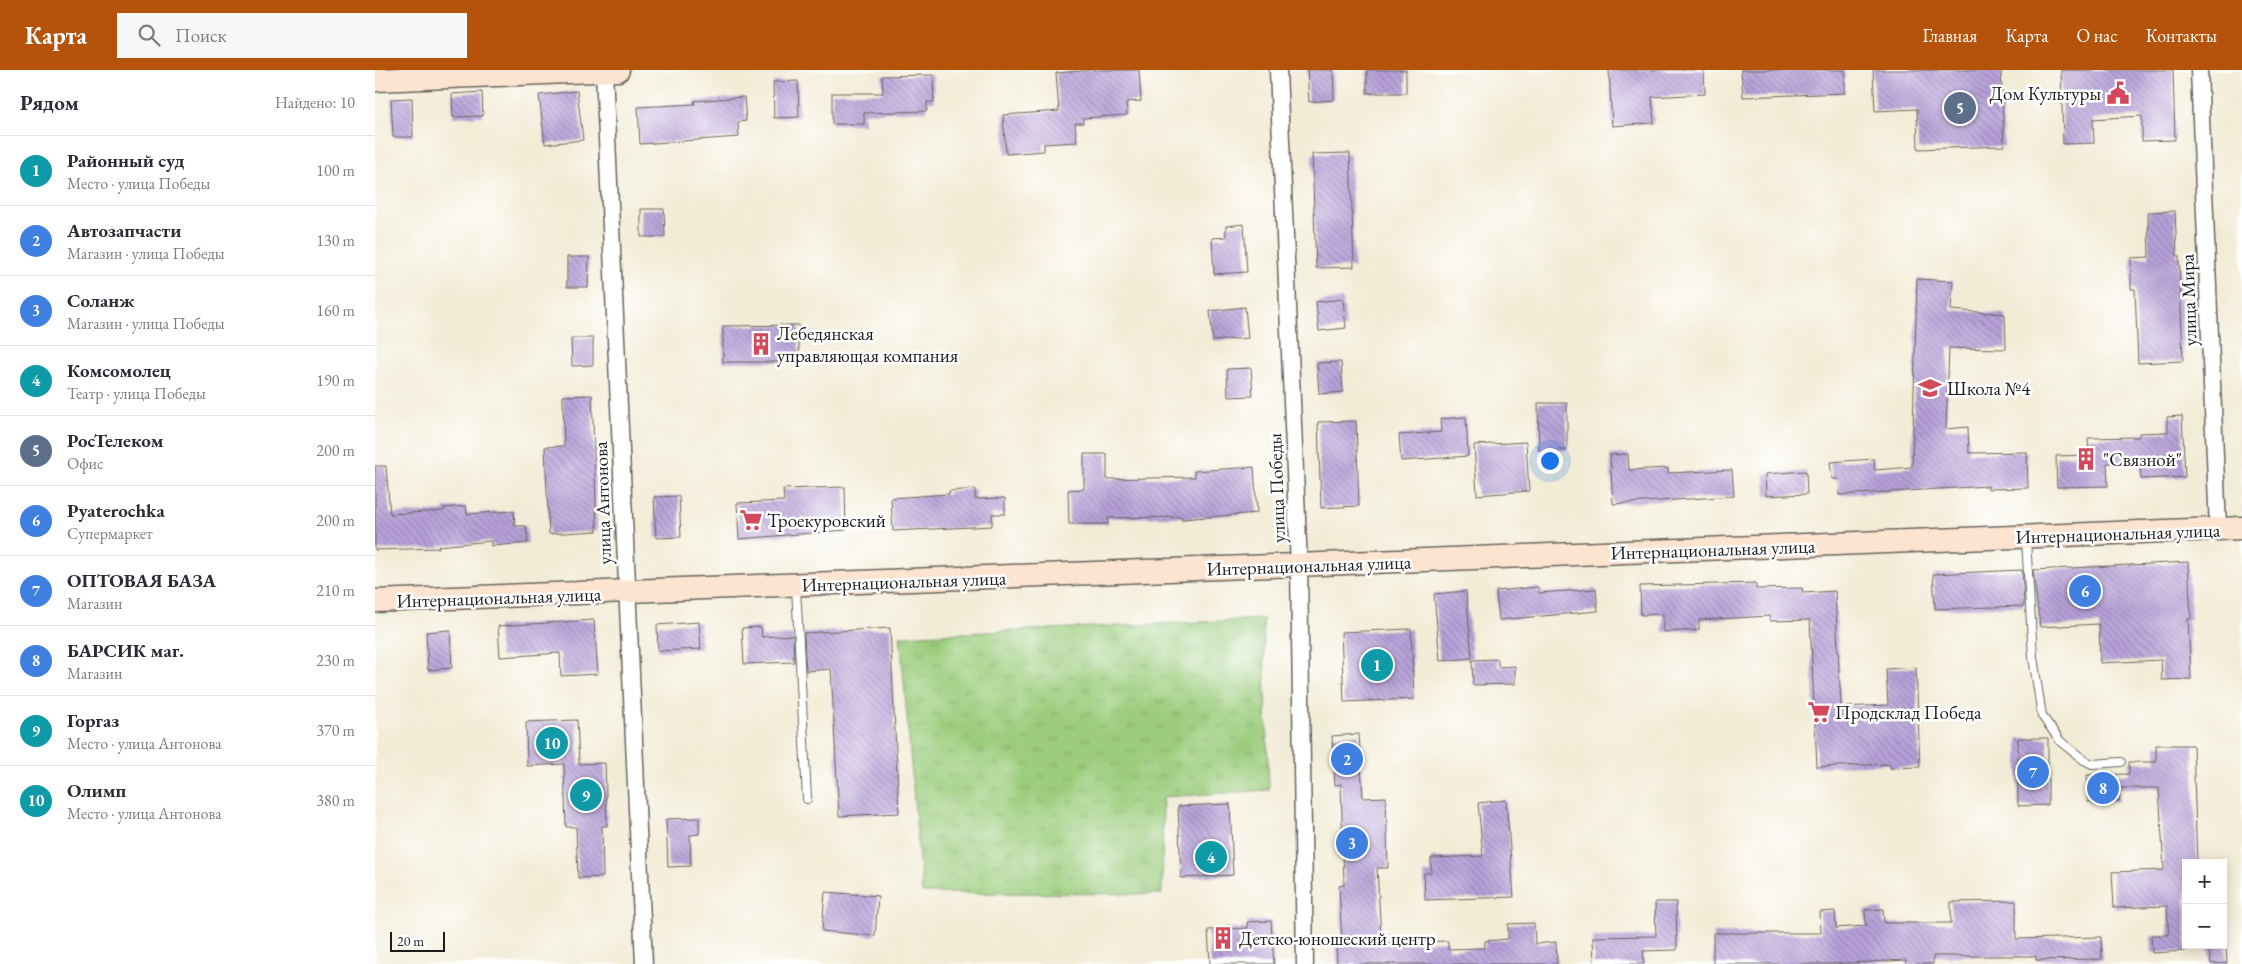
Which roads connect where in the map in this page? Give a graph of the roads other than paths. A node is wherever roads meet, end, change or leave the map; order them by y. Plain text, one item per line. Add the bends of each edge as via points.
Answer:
1 (618, 70) edge
2 (1278, 70) edge
3 (2199, 70) edge
4 (603, 71) edge
5 (375, 80) edge
6 (2242, 528) edge
7 (2217, 529) junction
8 (2026, 537) junction
9 (1299, 566) junction
10 (796, 585) junction
11 (626, 592) junction
12 (375, 602) edge
13 (2121, 762) dead end
14 (807, 800) dead end
15 (644, 964) edge
16 (1305, 964) edge

1 - 4 street
2 - 9 street, улица Победы
3 - 7 street, улица Мира
4 - 5 street
4 - 11 street, улица Антонова
6 - 7 street, Интернациональная улица
7 - 8 street, Интернациональная улица
8 - 9 street, Интернациональная улица
8 - 13 lane via 2033,657 2042,716 2050,731 2084,760 2092,764
9 - 10 street, Интернациональная улица
9 - 16 street, улица Победы
10 - 11 street, Интернациональная улица
10 - 14 lane
11 - 12 street, Интернациональная улица
11 - 15 street, улица Антонова

